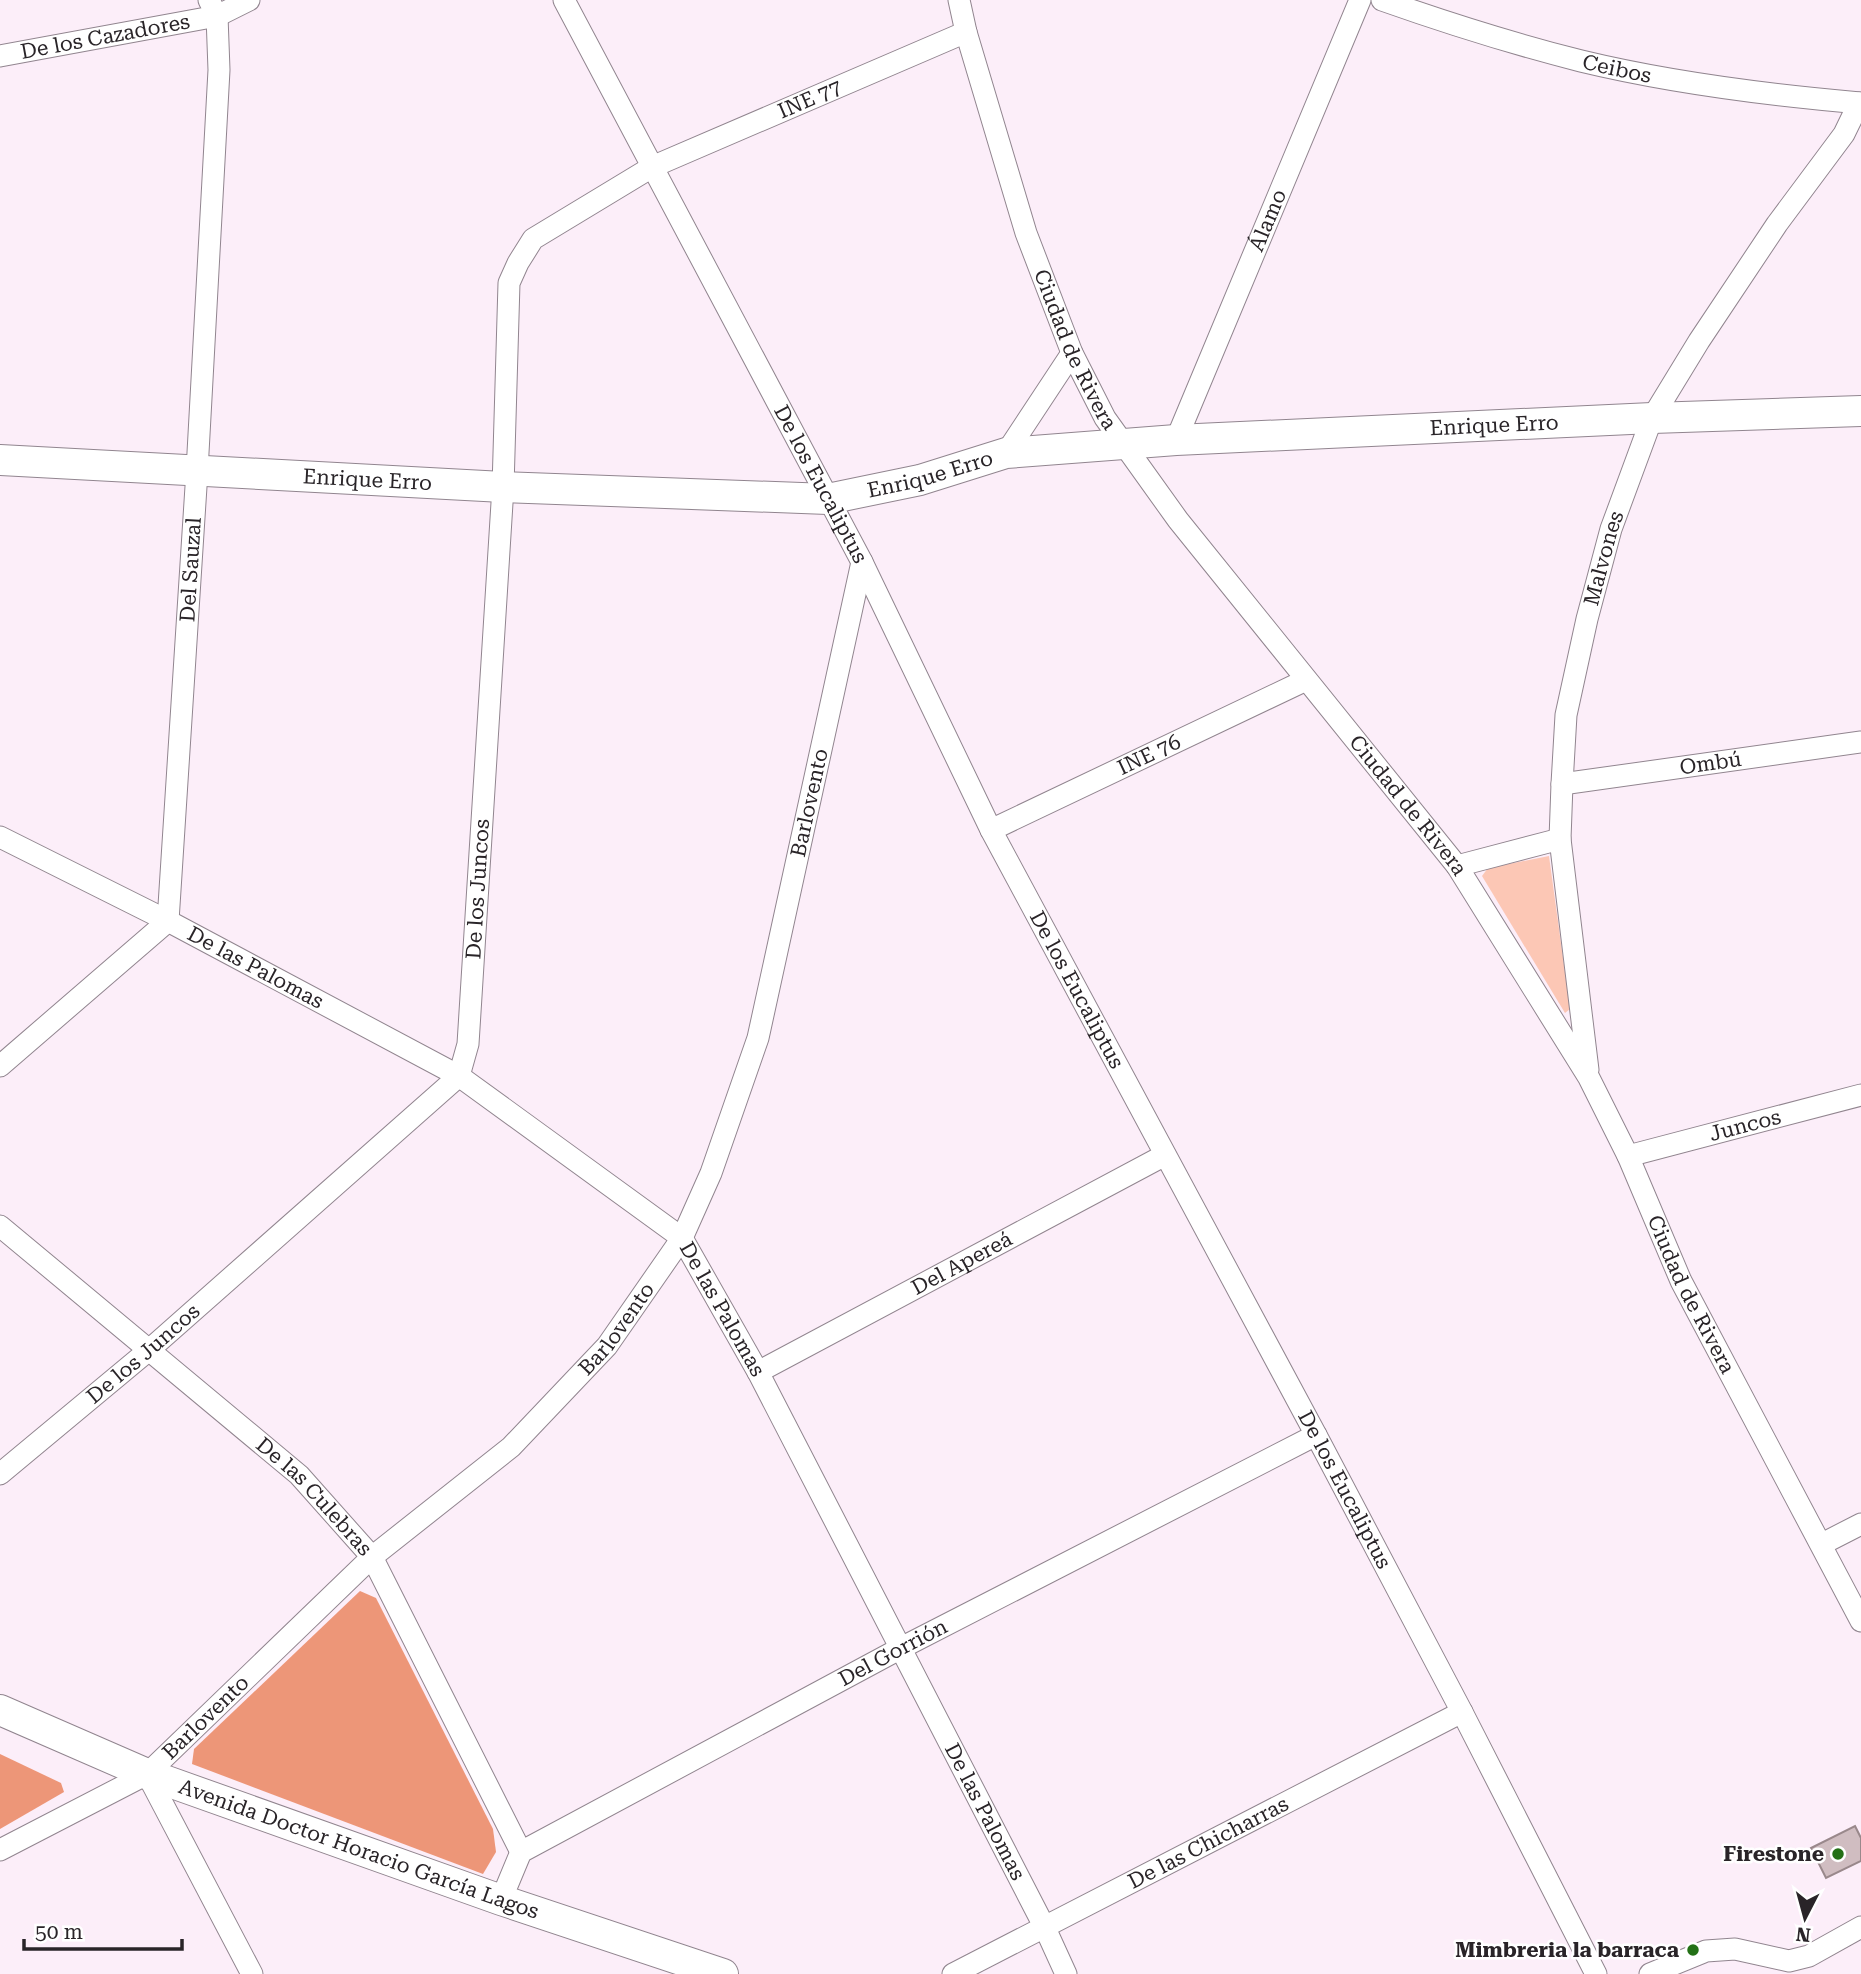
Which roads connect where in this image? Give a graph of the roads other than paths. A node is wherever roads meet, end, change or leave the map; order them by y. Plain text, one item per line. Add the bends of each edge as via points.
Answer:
1 (249, 0) edge
2 (564, 0) edge
3 (959, 0) edge
4 (1360, 0) edge
5 (1382, 0) edge
6 (213, 8) edge
7 (966, 32) junction
8 (0, 56) edge
9 (1860, 103) edge
10 (652, 167) junction
11 (1072, 353) junction
12 (1861, 411) edge
13 (1652, 418) junction
14 (1176, 440) junction
15 (1123, 444) junction
16 (1006, 453) junction
17 (0, 460) edge
18 (197, 471) junction
19 (503, 487) junction
20 (828, 499) junction
21 (862, 562) junction
22 (1306, 680) junction
23 (1861, 741) edge
24 (1562, 784) junction
25 (991, 830) junction
26 (0, 838) edge
27 (1560, 839) junction
28 (1457, 866) junction
29 (168, 921) junction
30 (0, 1066) edge
31 (459, 1076) junction
32 (1589, 1078) junction
33 (1861, 1095) edge
34 (1166, 1155) junction
35 (1628, 1156) junction
36 (0, 1226) edge
37 (682, 1238) junction
38 (149, 1350) junction
39 (758, 1372) junction
40 (1317, 1435) junction
41 (0, 1474) edge
42 (1861, 1524) edge
43 (1822, 1544) junction
44 (372, 1557) junction
45 (1861, 1621) edge
46 (901, 1648) junction
47 (0, 1710) edge
48 (1462, 1712) junction
49 (147, 1774) junction
50 (0, 1850) edge
51 (521, 1852) junction
52 (501, 1900) junction
53 (1861, 1927) edge
54 (1045, 1928) junction
55 (252, 1974) edge
56 (723, 1974) edge
57 (953, 1974) edge
58 (1066, 1974) edge
59 (1597, 1974) edge
60 (1650, 1974) edge

1 - 6 street, De los Cazadores
2 - 10 street, De los Eucaliptus
3 - 7 street, Ciudad de Rivera
4 - 14 street, Álamo
5 - 9 street, Ceibos via 1582,61 1705,85
6 - 8 street, De los Cazadores
6 - 18 street, Del Sauzal via 219,69
7 - 10 street, INE 77
7 - 11 street, Ciudad de Rivera via 1026,233
9 - 13 street, Malvones via 1844,134 1770,235
10 - 19 street, De los Juncos via 533,239 509,282
10 - 20 street, De los Eucaliptus
11 - 15 street, Ciudad de Rivera
11 - 16 street
12 - 13 street, Enrique Erro
13 - 14 street, Enrique Erro
13 - 24 street, Malvones via 1611,529 1587,619 1566,715
14 - 15 street, Enrique Erro
15 - 16 street, Enrique Erro
15 - 22 street, Ciudad de Rivera
16 - 20 street, Enrique Erro via 920,480
17 - 18 street, Enrique Erro
18 - 19 street, Enrique Erro
18 - 29 street, Del Sauzal
19 - 20 street, Enrique Erro
19 - 31 street, De los Juncos via 468,1044
20 - 21 street, De los Eucaliptus
21 - 25 street, De los Eucaliptus
21 - 37 street, Barlovento via 758,1038 711,1173
22 - 25 street, INE 76
22 - 28 street, Ciudad de Rivera
23 - 24 street, Ombú
24 - 27 street, Malvones
25 - 34 street, De los Eucaliptus
26 - 29 street, De las Palomas
27 - 28 street
27 - 32 street, Malvones
28 - 32 street, Ciudad de Rivera
29 - 30 street
29 - 31 street, De las Palomas
31 - 37 street, De las Palomas
31 - 38 street, De los Juncos
32 - 35 street, Ciudad de Rivera
33 - 35 street, Juncos
34 - 39 street, Del Apereá
34 - 40 street, De los Eucaliptus
35 - 43 street, Ciudad de Rivera via 1681,1281
36 - 38 street, De las Culebras
37 - 39 street, De las Palomas
37 - 44 street, Barlovento via 607,1346 511,1447
38 - 41 street, De los Juncos
38 - 44 street, De las Culebras via 299,1475
39 - 46 street, De las Palomas
40 - 46 street, Del Gorrión
40 - 48 street, De los Eucaliptus
42 - 43 street
43 - 45 street, Ciudad de Rivera
44 - 49 street, Barlovento
44 - 51 street, De las Culebras
46 - 51 street, Del Gorrión
46 - 54 street, De las Palomas
47 - 49 street, Avenida Doctor Horacio García Lagos
48 - 54 street, De las Chicharras
48 - 59 street, De los Eucaliptus
49 - 50 street, Barlovento
49 - 52 street, Avenida Doctor Horacio García Lagos
49 - 55 street
51 - 52 street
52 - 56 street, Avenida Doctor Horacio García Lagos
53 - 60 street via 1809,1956 1789,1961 1735,1949 1706,1951
54 - 57 street, De las Chicharras
54 - 58 street, De las Palomas

